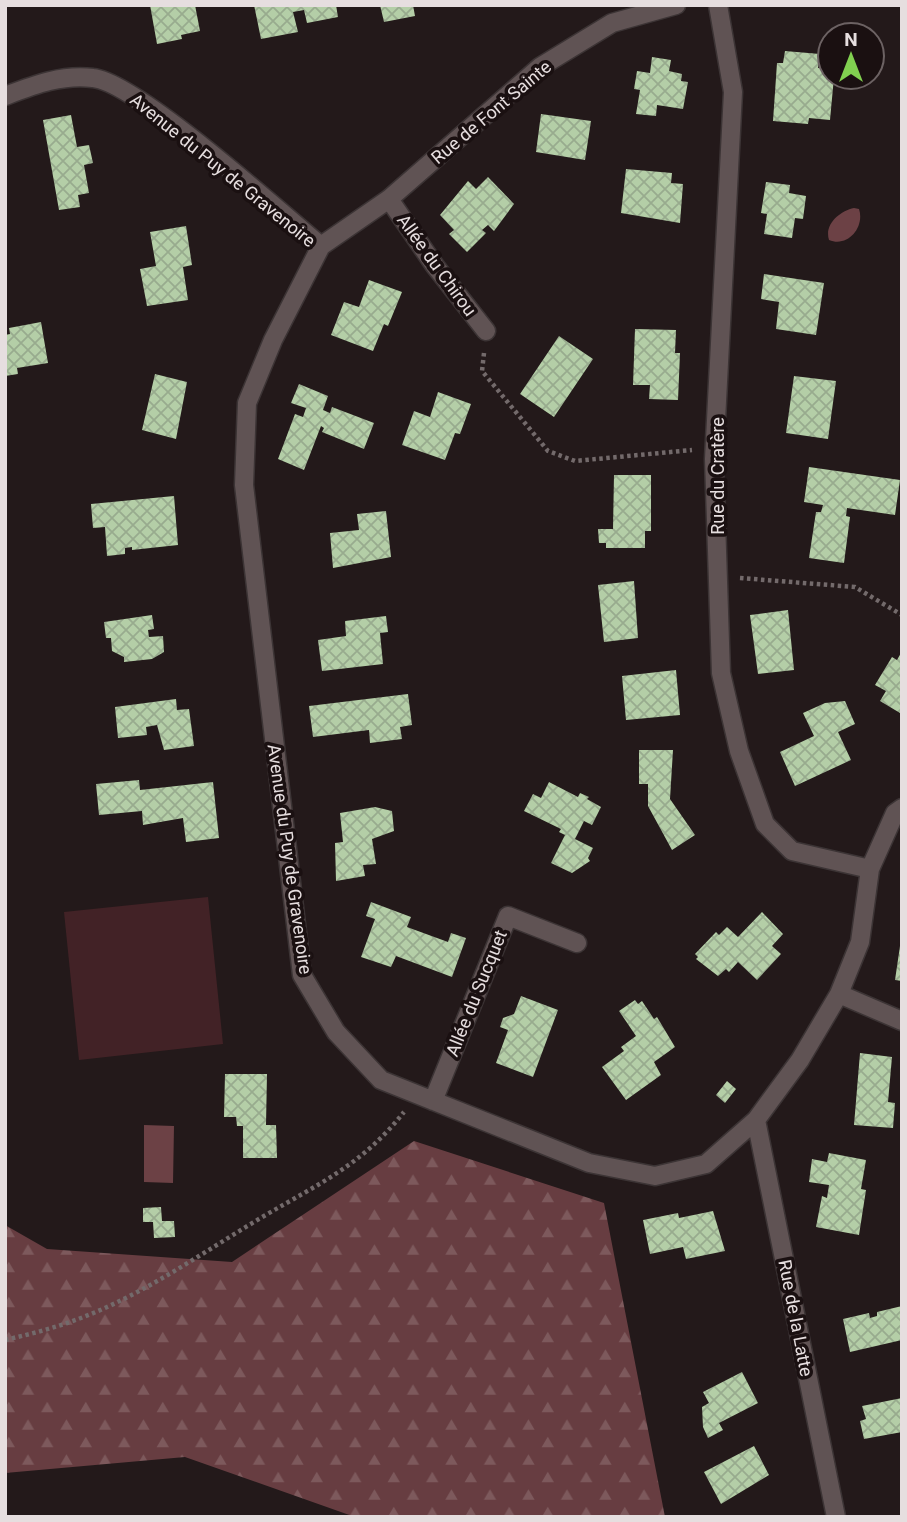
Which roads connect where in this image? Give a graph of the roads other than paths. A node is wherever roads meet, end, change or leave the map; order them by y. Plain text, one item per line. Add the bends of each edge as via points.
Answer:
1 (676, 5) edge
2 (718, 5) edge
3 (5, 96) edge
4 (389, 199) junction
5 (321, 246) junction
6 (486, 331) road end
7 (902, 808) edge
8 (870, 869) junction
9 (577, 943) dead end
10 (839, 994) junction
11 (902, 1021) edge
12 (425, 1098) junction
13 (756, 1119) junction
14 (836, 1517) edge

1 - 4 street, Rue de Font Sainte via 611,23 540,67
2 - 8 street, Rue du Cratère via 733,92 715,448 721,673 739,751 765,824 792,851
3 - 5 street, Avenue du Puy de Gravenoire via 46,80 95,78 138,98
4 - 5 street, Rue de Font Sainte
4 - 6 street, Allée du Chirou
5 - 12 street, Avenue du Puy de Gravenoire via 247,403 244,485 289,883 302,975 336,1032 381,1080
7 - 8 street, Avenue du Puy de Gravenoire via 895,813
8 - 10 street, Avenue du Puy de Gravenoire via 860,942
9 - 12 street, Allée du Sucquet via 508,916
10 - 11 street
10 - 13 street, Avenue du Puy de Gravenoire via 800,1060
12 - 13 street, Avenue du Puy de Gravenoire via 589,1163 655,1176 706,1164
13 - 14 street, Rue de la Latte

